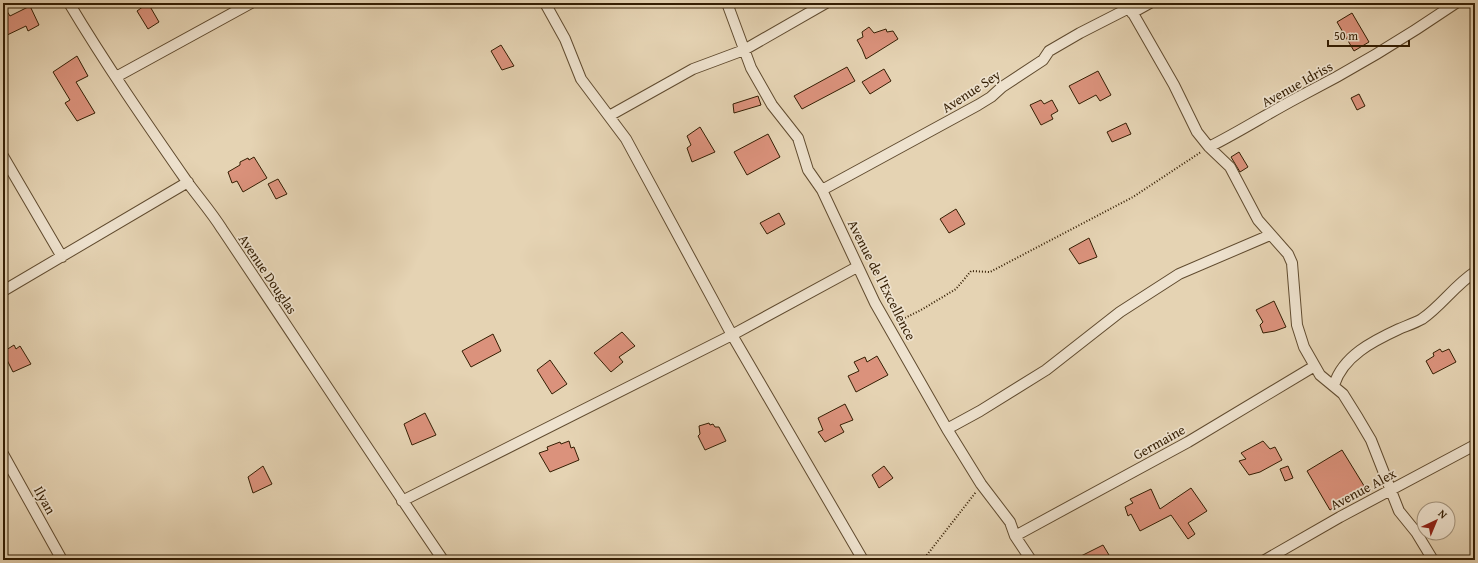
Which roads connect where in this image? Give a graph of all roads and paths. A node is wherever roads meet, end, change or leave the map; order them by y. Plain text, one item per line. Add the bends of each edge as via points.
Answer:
1 (69, 3) edge
2 (251, 3) edge
3 (545, 3) edge
4 (727, 3) edge
5 (826, 3) edge
6 (1150, 3) edge
7 (1456, 3) edge
8 (1130, 8) edge
9 (744, 50) junction
10 (116, 77) junction
11 (610, 116) junction
12 (1209, 147) junction
13 (3, 156) edge
14 (188, 182) junction
15 (822, 190) junction
16 (1270, 235) junction
17 (62, 257) junction
18 (857, 267) junction
19 (1475, 272) edge
20 (3, 291) edge
21 (888, 326) junction
22 (732, 335) junction
23 (1314, 367) junction
24 (1334, 386) junction
25 (947, 429) junction
26 (1475, 445) edge
27 (3, 454) edge
28 (981, 484) junction
29 (1392, 490) junction
30 (402, 501) junction
31 (1015, 536) junction
32 (62, 560) edge
33 (443, 560) edge
34 (863, 560) edge
35 (923, 560) edge
36 (1031, 560) edge
37 (1265, 560) edge
38 (1433, 560) edge

1 - 10 street, Avenue Douglas
2 - 10 street
3 - 11 street via 565,39 581,79
4 - 9 street, Avenue de l'Excellence
5 - 9 street
6 - 8 street, Avenue Sey
7 - 12 street, Avenue Idriss via 1325,85
8 - 12 street via 1174,85 1194,127
8 - 15 street, Avenue Sey via 1080,32 1049,51 1043,60 978,105
9 - 11 street via 693,69
9 - 15 street, Avenue de l'Excellence via 772,105 798,138 808,170
10 - 14 street, Avenue Douglas
11 - 22 street via 640,164
12 - 16 street via 1230,167 1250,206
12 - 21 path via 1134,197 990,272 971,271 956,289
13 - 17 street
14 - 17 street
14 - 30 street, Avenue Douglas via 222,229
15 - 18 street, Avenue de l'Excellence
16 - 23 street via 1282,246 1292,263 1297,325
16 - 25 street via 1179,274 1120,312 1046,370
17 - 20 street
18 - 21 street, Avenue de l'Excellence
18 - 22 street
19 - 24 street via 1465,278 1421,319 1374,340 1354,356 1342,367
21 - 25 street, Avenue de l'Excellence
22 - 30 street
22 - 34 street
23 - 24 street via 1326,382
23 - 31 street, Germaine via 1188,442
24 - 29 street via 1343,394 1371,440
25 - 28 street, Avenue de l'Excellence
26 - 29 street, Avenue Alex
27 - 32 street, Ilyan
28 - 31 street, Avenue de l'Excellence via 1010,522
28 - 35 path
29 - 37 street, Avenue Alex
29 - 38 street via 1399,510
30 - 33 street, Avenue Douglas
31 - 36 street, Avenue de l'Excellence

